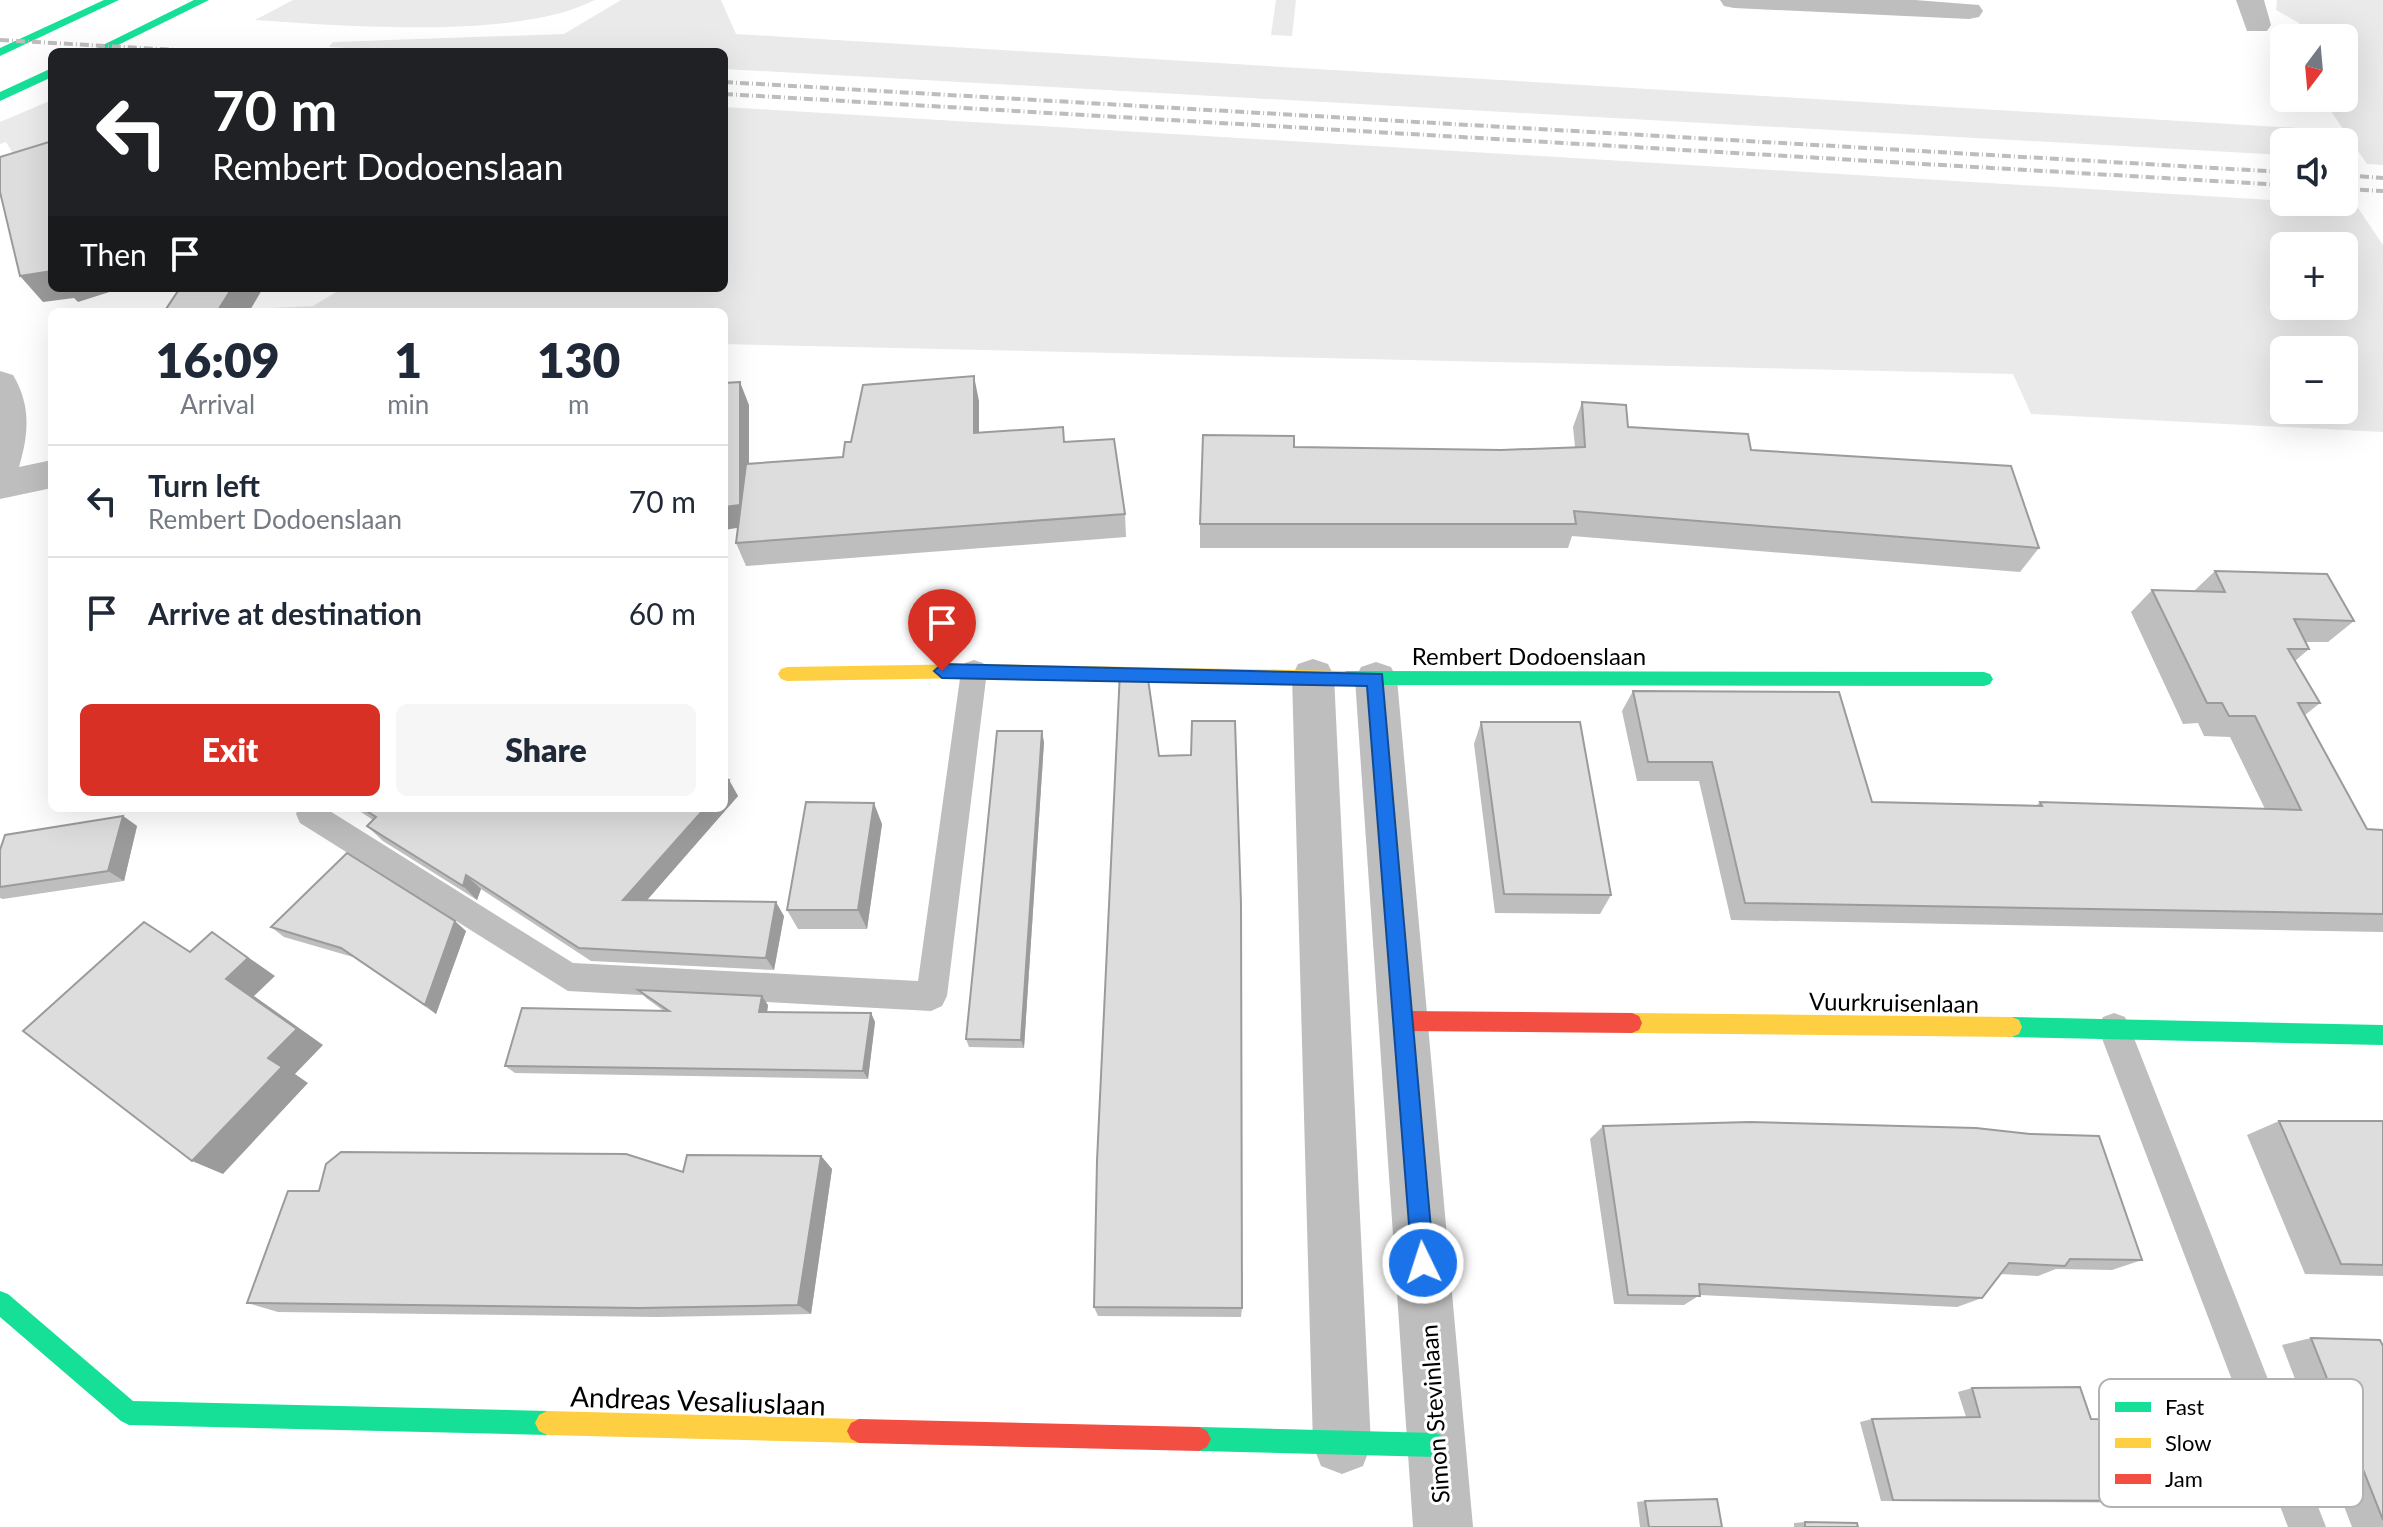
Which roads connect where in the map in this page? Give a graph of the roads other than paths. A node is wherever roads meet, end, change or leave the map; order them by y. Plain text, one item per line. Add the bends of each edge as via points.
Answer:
1 (113, 0) edge
2 (203, 0) edge
3 (1734, 0) edge
4 (1969, 11) dead end
5 (103, 48) edge
6 (0, 52) edge
7 (48, 74) edge
8 (0, 97) edge
9 (0, 384) edge
10 (0, 467) edge
11 (48, 475) edge
12 (0, 485) edge
13 (974, 671) junction
14 (787, 674) dead end
15 (1313, 676) junction
16 (1376, 679) junction
17 (1984, 679) dead end
18 (310, 814) dead end
19 (1405, 1021) junction
20 (2114, 1028) junction
21 (2383, 1035) edge
22 (0, 1302) edge
23 (2250, 1379) edge
24 (1342, 1445) junction
25 (1436, 1445) junction
26 (2299, 1507) edge
27 (1443, 1527) edge
28 (2307, 1527) edge

1 - 6 main road
2 - 5 main road
3 - 4 street
7 - 8 main road
9 - 10 street via 8,397 8,425
11 - 12 street
13 - 14 main road, Rembert Dodoenslaan
13 - 15 main road, Rembert Dodoenslaan
13 - 18 lane via 931,996 568,977
15 - 16 main road, Rembert Dodoenslaan
15 - 24 street
16 - 17 main road, Rembert Dodoenslaan
16 - 19 street, Simon Stevinlaan
19 - 20 main road, Vuurkruisenlaan
19 - 25 street, Simon Stevinlaan
20 - 21 main road, Vuurkruisenlaan
20 - 23 lane
22 - 24 main road, Andreas Vesaliuslaan via 129,1413
24 - 25 main road, Andreas Vesaliuslaan
25 - 27 street, Simon Stevinlaan
26 - 28 lane

